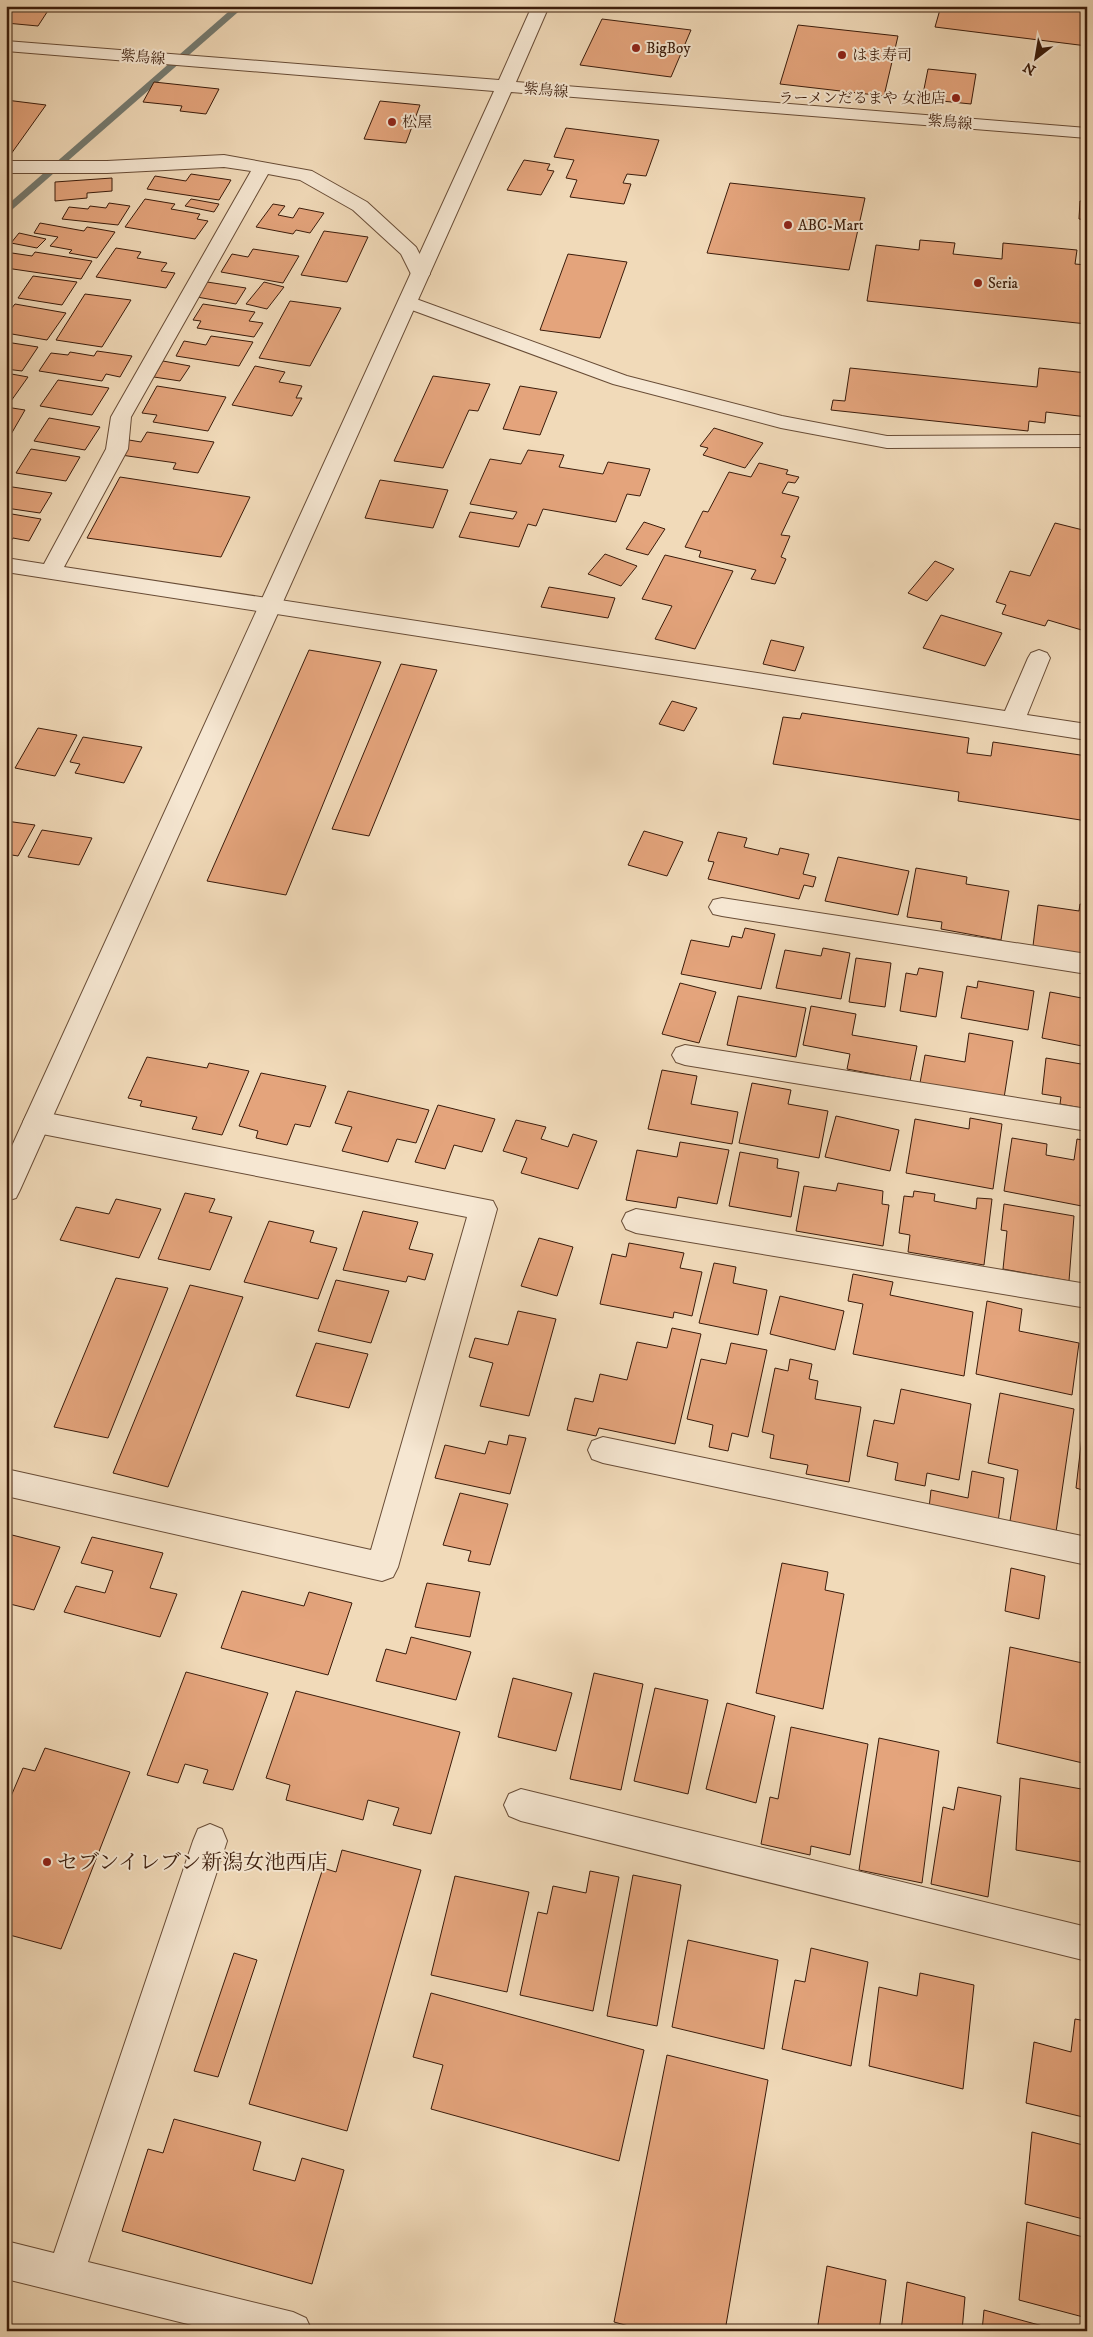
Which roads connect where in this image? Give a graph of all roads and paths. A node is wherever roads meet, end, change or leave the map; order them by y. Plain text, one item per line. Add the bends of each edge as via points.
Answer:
1 (541, 6) edge
2 (6, 46) edge
3 (505, 86) junction
4 (1087, 133) edge
5 (6, 167) edge
6 (262, 168) junction
7 (420, 274) junction
8 (408, 302) junction
9 (1087, 441) edge
10 (6, 565) edge
11 (50, 572) junction
12 (271, 606) junction
13 (1039, 658) dead end
14 (1014, 719) junction
15 (1087, 732) edge
16 (722, 907) dead end
17 (1087, 964) edge
18 (685, 1055) dead end
19 (1087, 1120) edge
20 (37, 1122) junction
21 (6, 1190) edge
22 (636, 1221) dead end
23 (1087, 1296) edge
24 (603, 1450) dead end
25 (6, 1482) edge
26 (1087, 1551) edge
27 (521, 1805) dead end
28 (210, 1841) dead end
29 (1087, 1944) edge
30 (6, 2260) edge
31 (65, 2275) junction
32 (293, 2331) edge

1 - 3 street
2 - 3 street, 紫鳥線
3 - 4 street, 紫鳥線
3 - 7 street
5 - 6 street via 224,162
6 - 7 street via 305,175 360,206 409,251
6 - 11 street via 121,417 117,449
7 - 8 street
8 - 9 street via 620,380 782,422 888,442
8 - 12 street
10 - 11 street
11 - 12 street
12 - 14 street
12 - 20 street
13 - 14 street
14 - 15 street
16 - 17 street
18 - 19 street
20 - 21 street
20 - 25 street via 483,1209 382,1567
22 - 23 street
24 - 26 street
27 - 29 street
28 - 31 street
30 - 31 street
31 - 32 street

